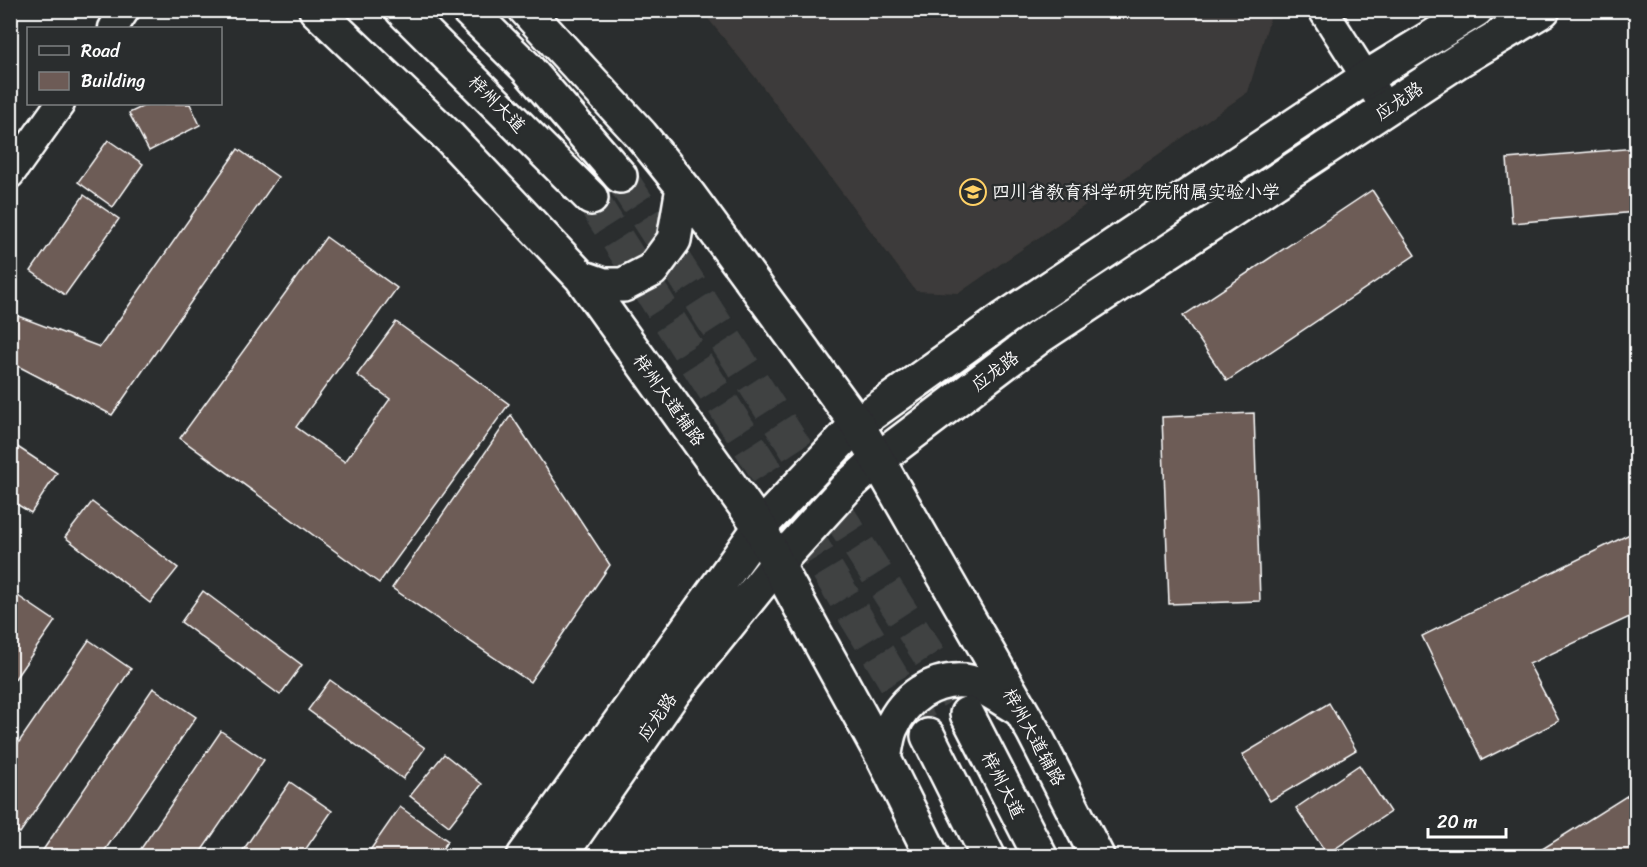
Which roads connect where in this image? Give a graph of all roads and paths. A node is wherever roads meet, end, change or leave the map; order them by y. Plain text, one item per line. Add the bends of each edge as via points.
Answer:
1 (125, 10) edge
2 (316, 10) edge
3 (402, 10) edge
4 (468, 10) edge
5 (526, 10) edge
6 (1323, 10) edge
7 (1476, 10) edge
8 (1543, 10) edge
9 (114, 27) edge
10 (1367, 77) junction
11 (59, 105) edge
12 (1386, 110) junction
13 (10, 174) edge
14 (620, 176) tunnel mouth
15 (683, 187) junction
16 (591, 198) tunnel mouth
17 (581, 277) junction
18 (857, 424) junction
19 (877, 460) junction
20 (760, 526) junction
21 (777, 564) junction
22 (1020, 710) junction
23 (967, 714) tunnel mouth
24 (928, 736) tunnel mouth
25 (884, 759) junction
26 (524, 856) edge
27 (560, 856) edge
28 (932, 856) edge
29 (988, 856) edge
30 (1040, 856) edge
31 (1096, 856) edge

1 - 9 street
2 - 17 main road, 梓州大道辅路 via 450,138
3 - 16 main road, 梓州大道
4 - 14 main road via 526,67
5 - 15 main road, 梓州大道辅路 via 641,135
6 - 10 street
7 - 10 main road, 应龙路
8 - 12 main road, 应龙路
10 - 12 street
10 - 18 main road, 应龙路 via 1005,318
11 - 13 street
12 - 19 main road, 应龙路 via 1039,338
15 - 17 main road via 674,240 652,270 623,285 604,285
15 - 18 main road, 梓州大道辅路
17 - 20 main road, 梓州大道辅路
18 - 19 main road, 梓州大道辅路
18 - 20 main road, 应龙路
19 - 21 main road, 应龙路
19 - 22 main road, 梓州大道辅路
20 - 21 main road, 梓州大道辅路
20 - 26 main road, 应龙路
21 - 25 main road, 梓州大道辅路
21 - 27 main road, 应龙路 via 674,692
22 - 25 main road via 965,681 918,691 891,728
22 - 31 main road, 梓州大道辅路
23 - 30 main road, 梓州大道
24 - 29 main road
25 - 28 main road, 梓州大道辅路

